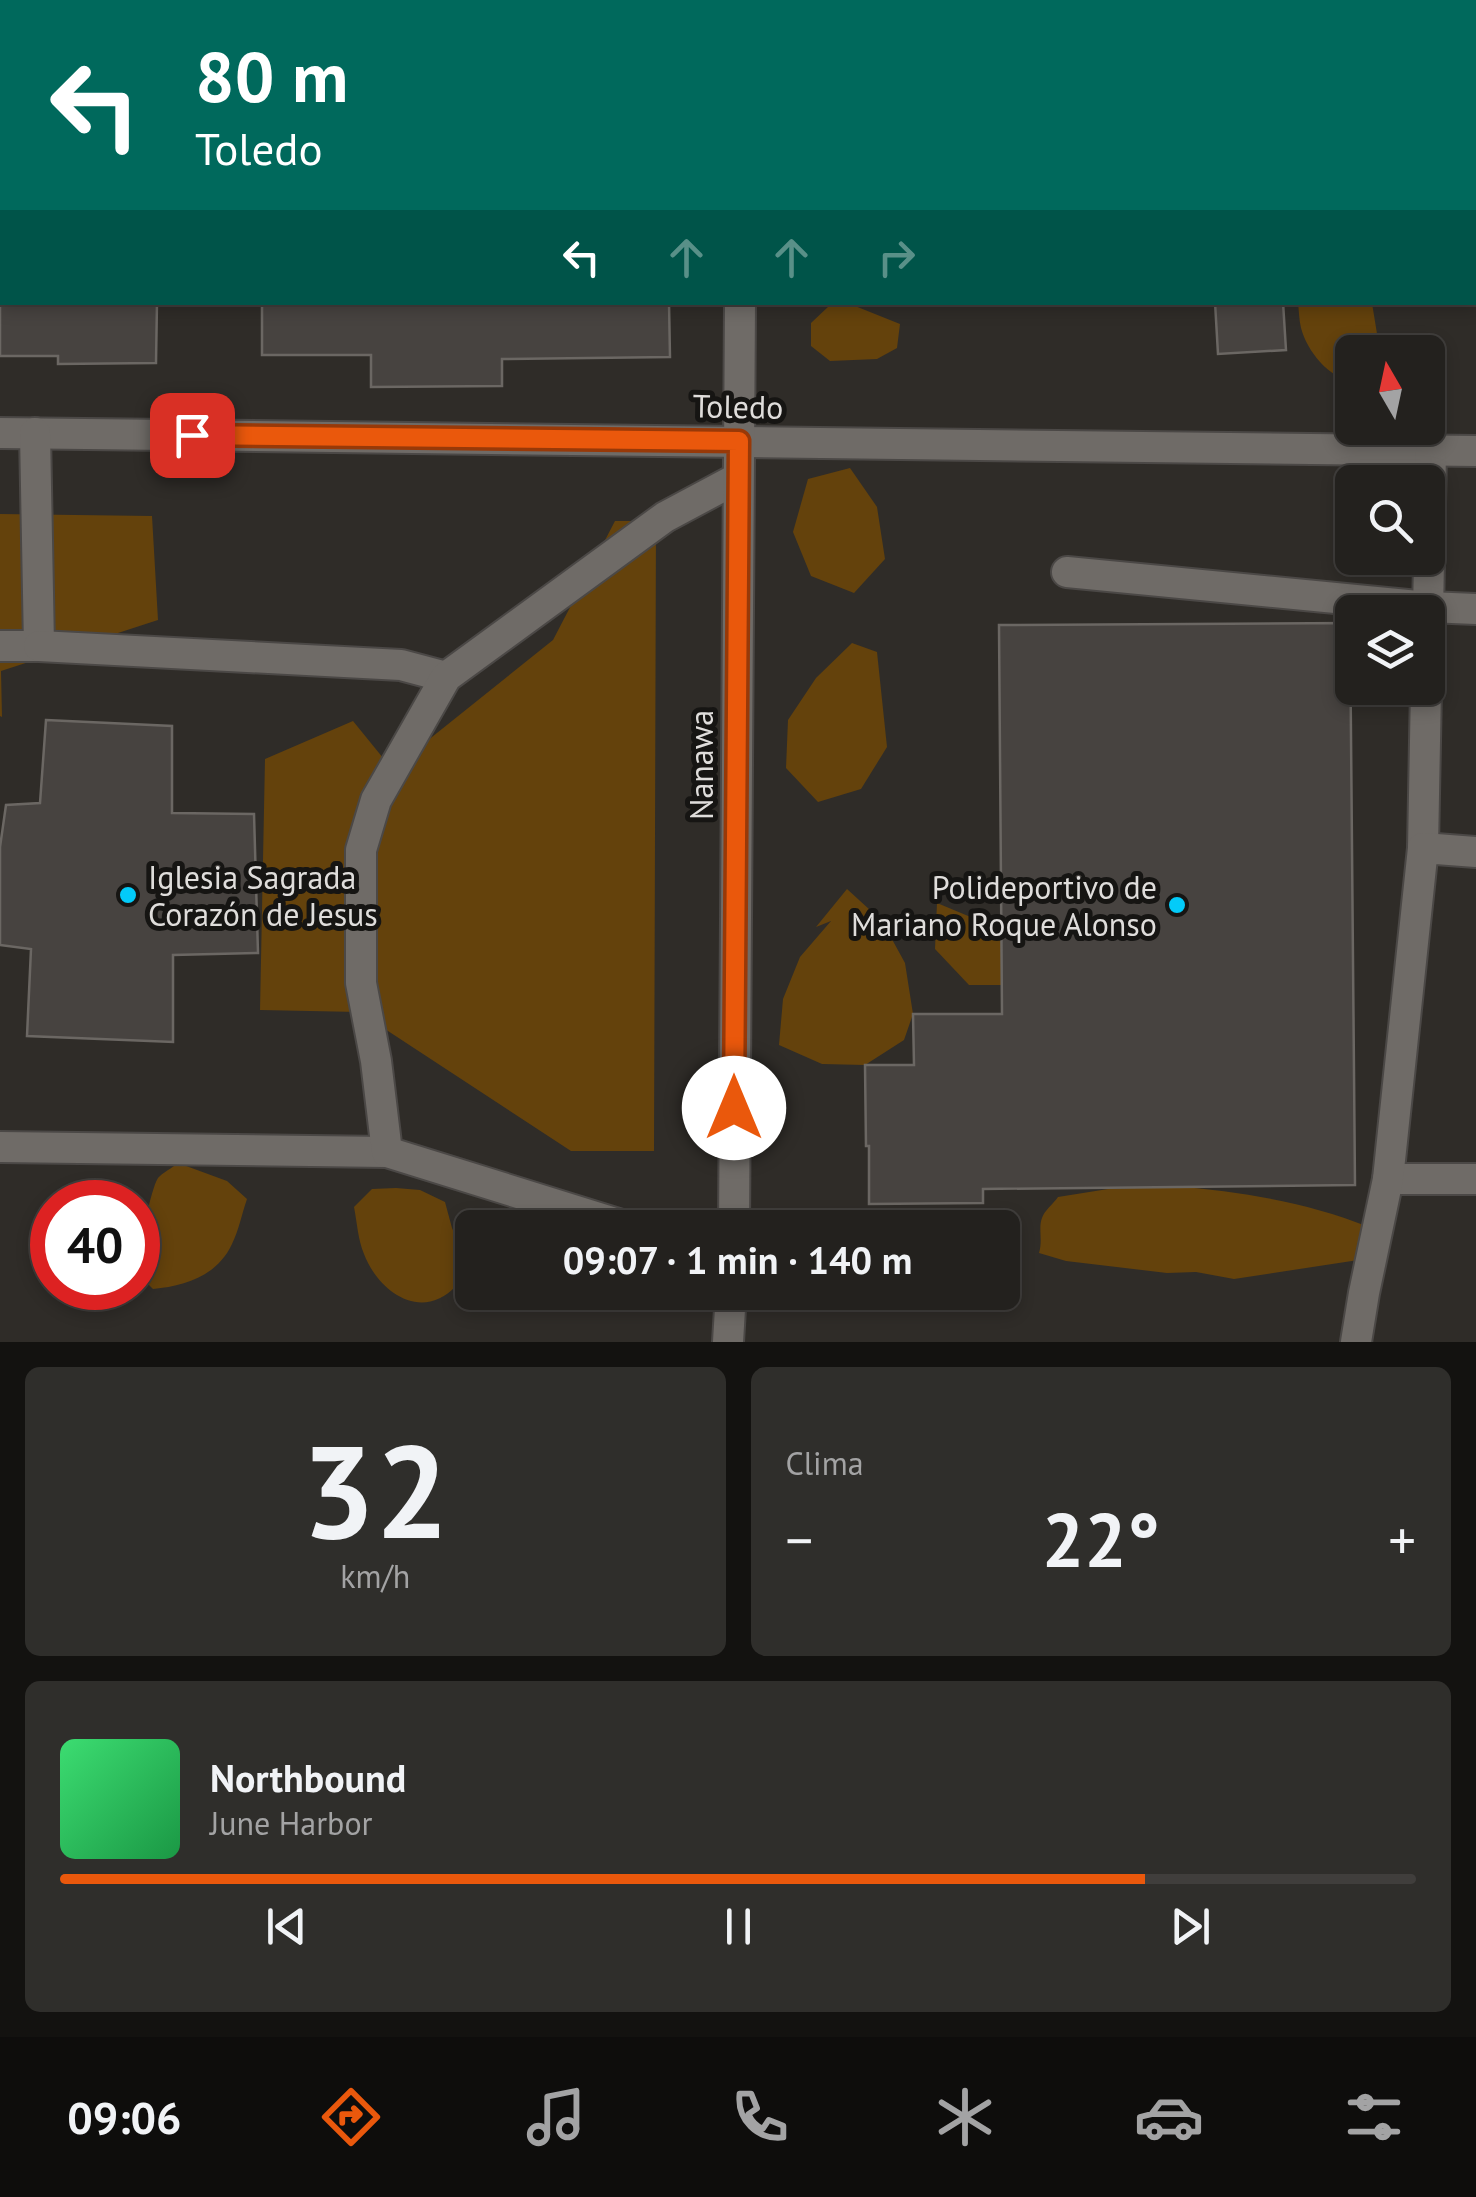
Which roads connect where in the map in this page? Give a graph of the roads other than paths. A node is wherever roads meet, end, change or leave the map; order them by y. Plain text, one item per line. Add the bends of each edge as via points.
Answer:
1 (740, 305) edge
2 (0, 433) edge
3 (36, 433) junction
4 (739, 441) junction
5 (1432, 451) junction
6 (1476, 451) edge
7 (738, 478) junction
8 (1067, 572) dead end
9 (1428, 595) edge
10 (1335, 600) edge
11 (1476, 609) edge
12 (1445, 610) edge
13 (0, 646) edge
14 (39, 646) junction
15 (446, 677) junction
16 (1426, 705) edge
17 (1423, 848) junction
18 (1476, 852) edge
19 (0, 1148) edge
20 (388, 1152) junction
21 (1388, 1179) junction
22 (1476, 1179) edge
23 (573, 1210) edge
24 (734, 1210) edge
25 (730, 1310) edge
26 (728, 1342) edge
27 (1356, 1342) edge

1 - 4 street, Nanawa
2 - 3 street, Toledo
3 - 4 street, Toledo
3 - 14 street
4 - 5 street, Toledo
4 - 7 street, Nanawa
5 - 6 street, Toledo
5 - 9 street
7 - 15 street via 665,517
7 - 24 street, Nanawa
8 - 10 street
11 - 12 street
13 - 14 street
14 - 15 street via 401,665
15 - 20 street via 376,800 361,850 360,982
16 - 17 street
17 - 18 street
17 - 21 street
19 - 20 street
20 - 23 street
21 - 22 street
21 - 27 street
25 - 26 street

